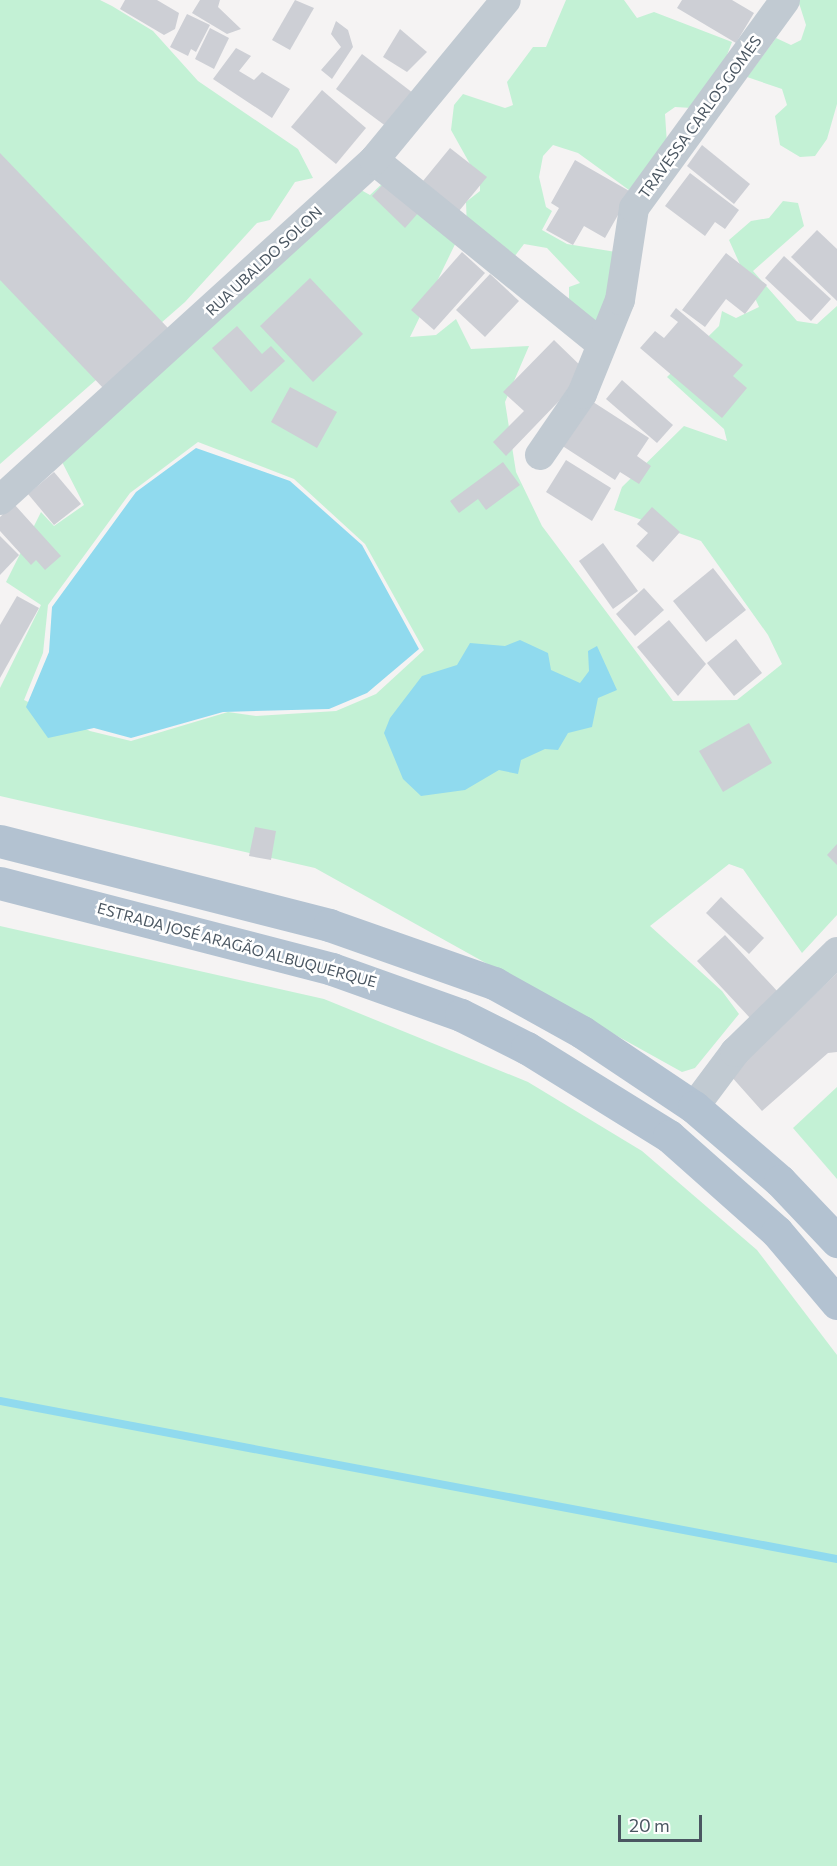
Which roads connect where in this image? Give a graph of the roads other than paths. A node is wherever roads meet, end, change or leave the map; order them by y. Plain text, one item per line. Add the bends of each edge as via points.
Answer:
1 (506, 0) edge
2 (785, 0) edge
3 (374, 160) junction
4 (601, 344) junction
5 (540, 455) dead end
6 (0, 500) edge
7 (0, 841) edge
8 (0, 883) edge
9 (837, 952) edge
10 (694, 1107) junction
11 (837, 1240) edge
12 (837, 1303) edge

1 - 3 street, RUA UBALDO SOLON
2 - 4 street, TRAVESSA CARLOS GOMES via 634,208 620,300
3 - 4 street
3 - 6 street, RUA UBALDO SOLON
4 - 5 street, TRAVESSA CARLOS GOMES via 582,394
7 - 10 main road via 224,896 423,956 494,983 582,1032
8 - 12 main road, ESTRADA JOSÉ ARAGÃO ALBUQUERQUE via 332,969 461,1015 528,1048 669,1136 777,1232
9 - 10 street via 735,1052
10 - 11 main road via 780,1180

